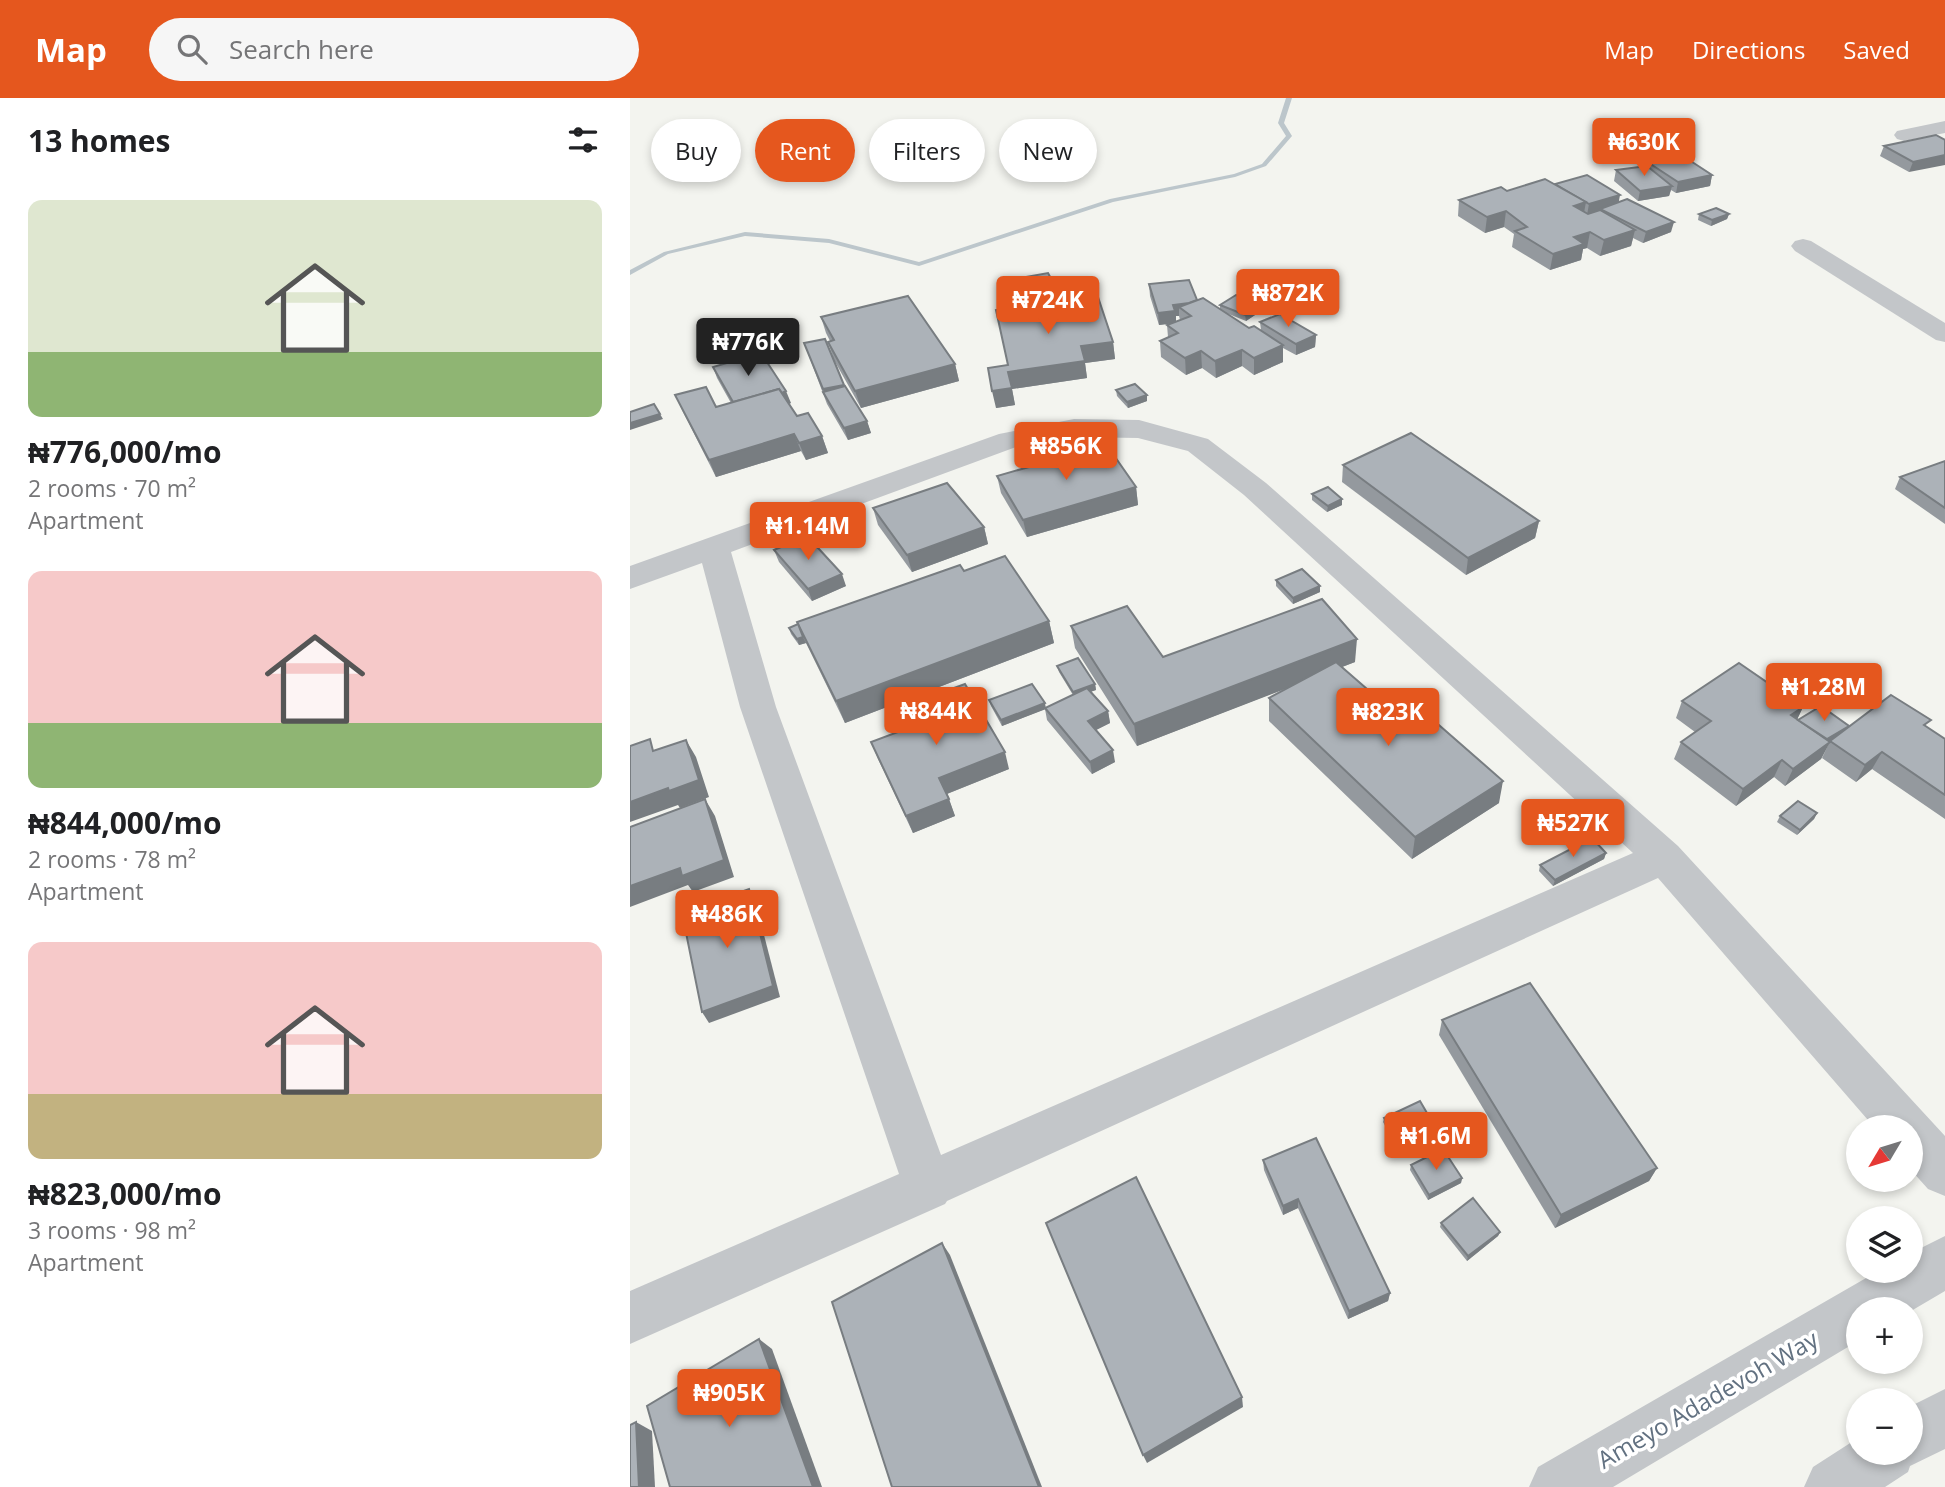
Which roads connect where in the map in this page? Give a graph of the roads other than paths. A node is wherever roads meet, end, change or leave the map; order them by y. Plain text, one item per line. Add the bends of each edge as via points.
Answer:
1 (1945, 127) edge
2 (1905, 135) dead end
3 (1802, 246) dead end
4 (1945, 334) edge
5 (714, 547) junction
6 (630, 578) edge
7 (1664, 857) junction
8 (1894, 1115) edge
9 (1923, 1147) edge
10 (1945, 1172) edge
11 (928, 1187) junction
12 (1945, 1262) edge
13 (1885, 1297) edge
14 (630, 1318) edge
15 (1846, 1319) edge
16 (1945, 1417) edge
17 (1923, 1431) edge
18 (1868, 1465) edge
19 (1558, 1487) edge
20 (1833, 1487) edge

1 - 2 street
3 - 4 street
5 - 6 street
5 - 7 street via 1009,440 1074,428 1113,428 1139,429 1199,445 1255,489
5 - 11 street via 758,707
7 - 8 street
7 - 11 street
9 - 10 street
11 - 14 street
12 - 13 street
15 - 19 street, Ameyo Adadevoh Way
16 - 17 street
18 - 20 street

